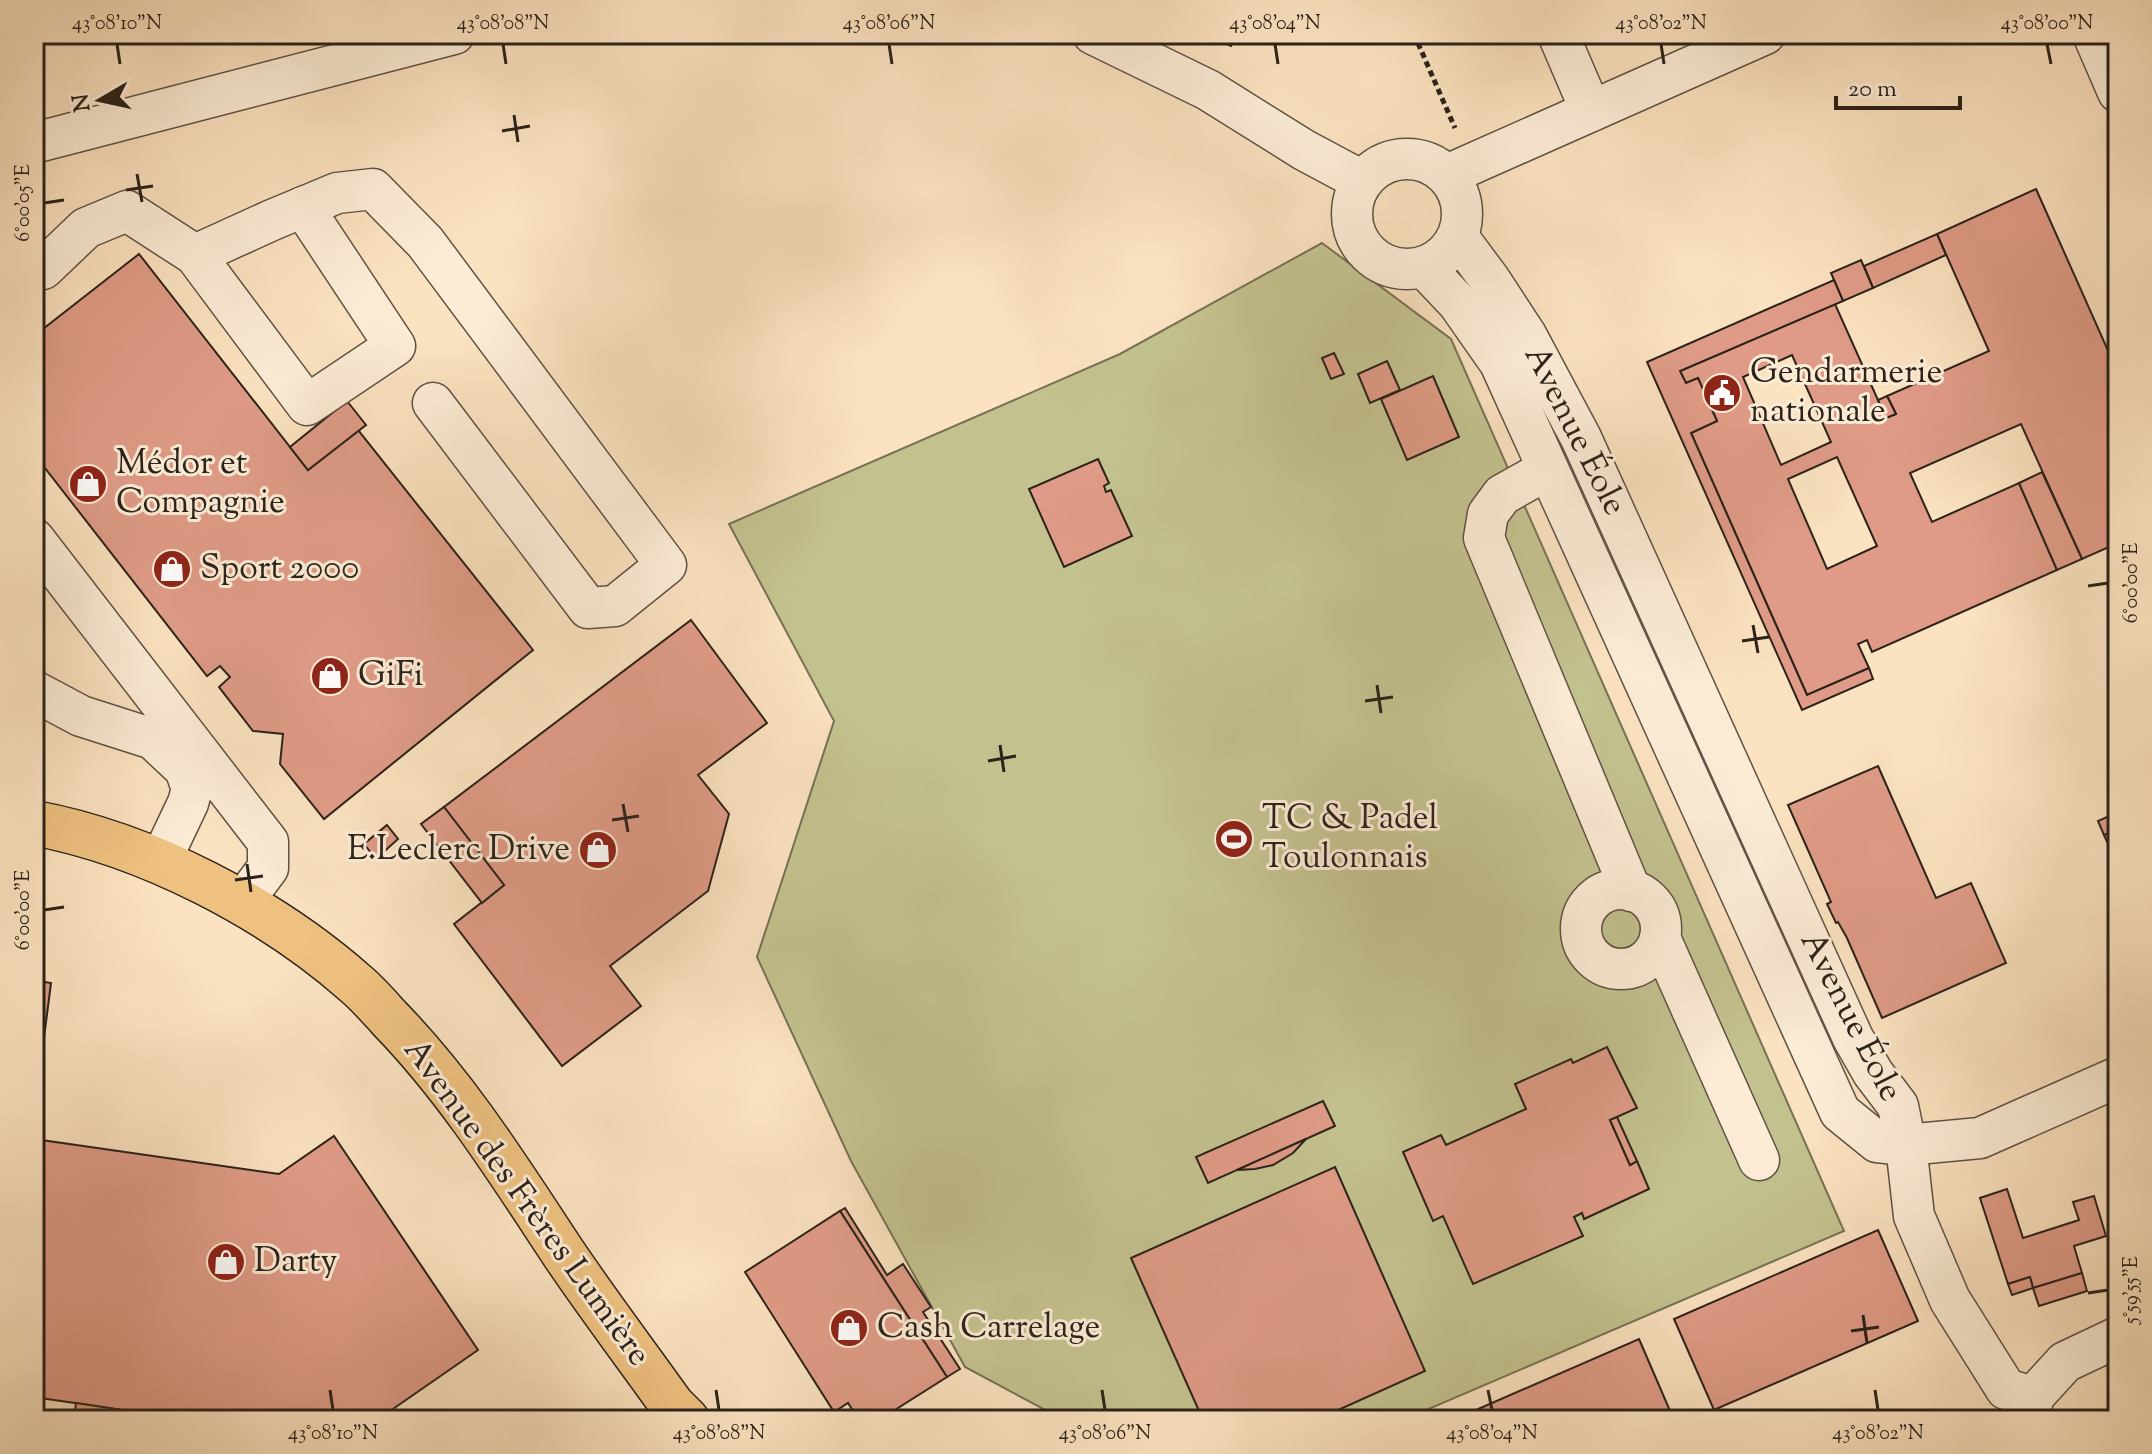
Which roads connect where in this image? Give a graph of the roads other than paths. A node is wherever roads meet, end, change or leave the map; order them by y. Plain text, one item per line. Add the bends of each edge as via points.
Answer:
1 (454, 34) edge
2 (1093, 34) edge
3 (1558, 34) edge
4 (1765, 34) edge
5 (2093, 34) edge
6 (2118, 92) edge
7 (1591, 111) junction
8 (34, 143) edge
9 (1459, 170) junction
10 (1362, 181) junction
11 (303, 207) junction
12 (1458, 237) junction
13 (195, 255) junction
14 (1424, 267) junction
15 (34, 271) edge
16 (433, 403) dead end
17 (1548, 469) junction
18 (34, 539) edge
19 (34, 691) edge
20 (46, 820) edge
21 (160, 862) junction
22 (1631, 891) junction
23 (241, 904) junction
24 (1660, 938) junction
25 (2118, 1077) edge
26 (1906, 1145) junction
27 (1759, 1160) dead end
28 (2118, 1337) edge
29 (2032, 1408) edge
30 (687, 1420) edge

1 - 8 street
2 - 10 street via 1208,90
3 - 7 street
4 - 7 street
5 - 6 street
7 - 9 street
9 - 10 street via 1411,158 1393,160
9 - 12 street via 1455,185 1463,219
10 - 14 street via 1351,216 1366,251 1399,269
11 - 13 street
11 - 13 street via 395,346 307,405
11 - 16 street via 337,193 373,189 425,242 666,565 615,606 588,608
12 - 14 street via 1449,251
12 - 26 street, Avenue Éole via 1526,335 1581,438 1853,1038 1898,1106
13 - 15 street via 127,211 86,228 43,269
14 - 17 street, Avenue Éole via 1458,303 1500,363
17 - 22 street via 1502,495 1488,514 1484,538
17 - 26 street, Avenue Éole via 1840,1112 1877,1142
18 - 23 street via 268,842 268,868
19 - 21 street via 81,716 153,739 185,769 192,789
20 - 21 main road, Avenue des Frères Lumière
21 - 23 main road, Avenue des Frères Lumière
22 - 24 street via 1657,911
22 - 24 street via 1612,890 1591,903 1581,926 1587,950 1606,966 1633,967 1646,961
23 - 30 main road, Avenue des Frères Lumière via 293,935 357,984 417,1047
24 - 27 street
25 - 26 street via 1980,1138
26 - 29 street via 1914,1216 1950,1300 2006,1389
28 - 29 street via 2065,1362

